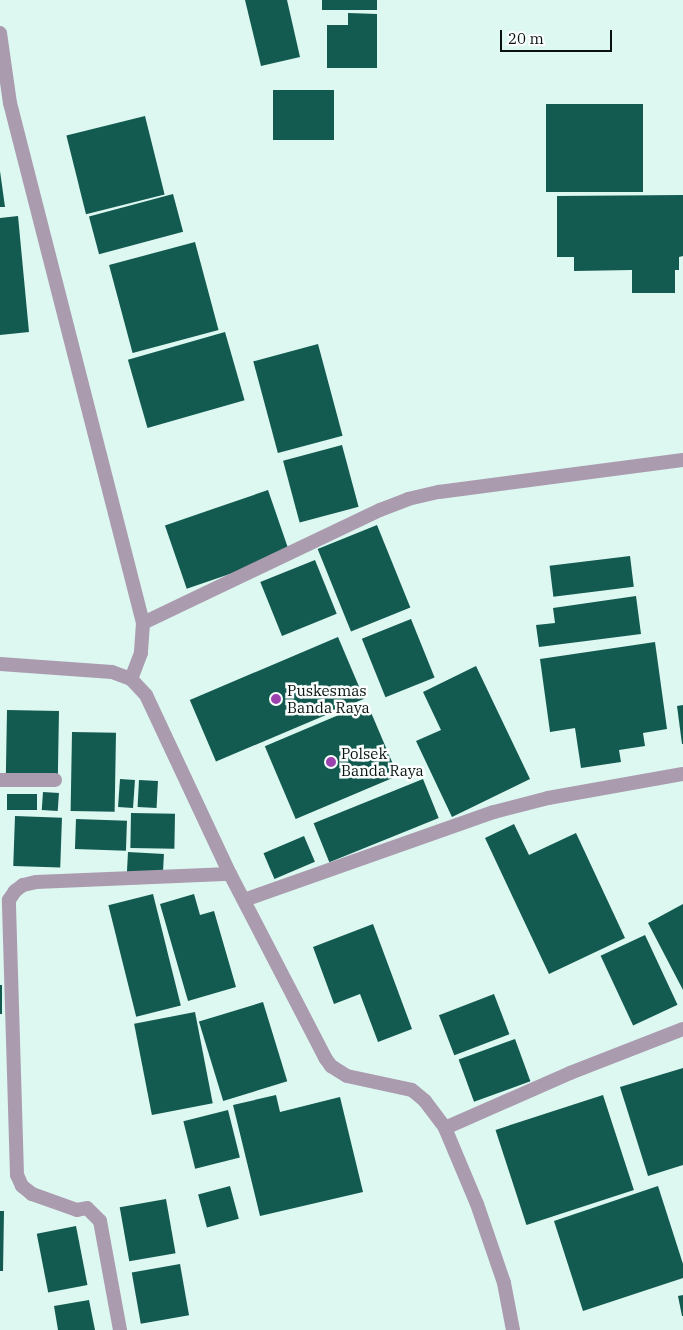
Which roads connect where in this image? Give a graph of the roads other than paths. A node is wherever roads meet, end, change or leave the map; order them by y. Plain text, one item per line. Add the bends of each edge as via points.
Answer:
1 (0, 33) edge
2 (5, 104) edge
3 (683, 460) edge
4 (143, 623) junction
5 (0, 664) edge
6 (131, 679) junction
7 (683, 774) edge
8 (0, 780) edge
9 (55, 780) dead end
10 (230, 874) junction
11 (0, 891) edge
12 (15, 891) junction
13 (244, 900) junction
14 (683, 1030) edge
15 (445, 1128) junction
16 (120, 1330) edge
17 (514, 1330) edge

1 - 2 street
2 - 4 street
3 - 4 street via 439,492 408,500 380,510
4 - 6 street via 141,653
5 - 6 street via 91,669
6 - 10 street via 146,695
7 - 13 street via 548,798 494,812
8 - 9 street
10 - 12 street via 36,882
10 - 13 street
11 - 12 street
12 - 16 street via 9,900 9,913 17,1175 22,1186 32,1194 77,1210 87,1208 100,1222
13 - 15 street via 331,1066 347,1076 412,1090 425,1101
14 - 15 street via 570,1073
15 - 17 street via 477,1204 504,1283

